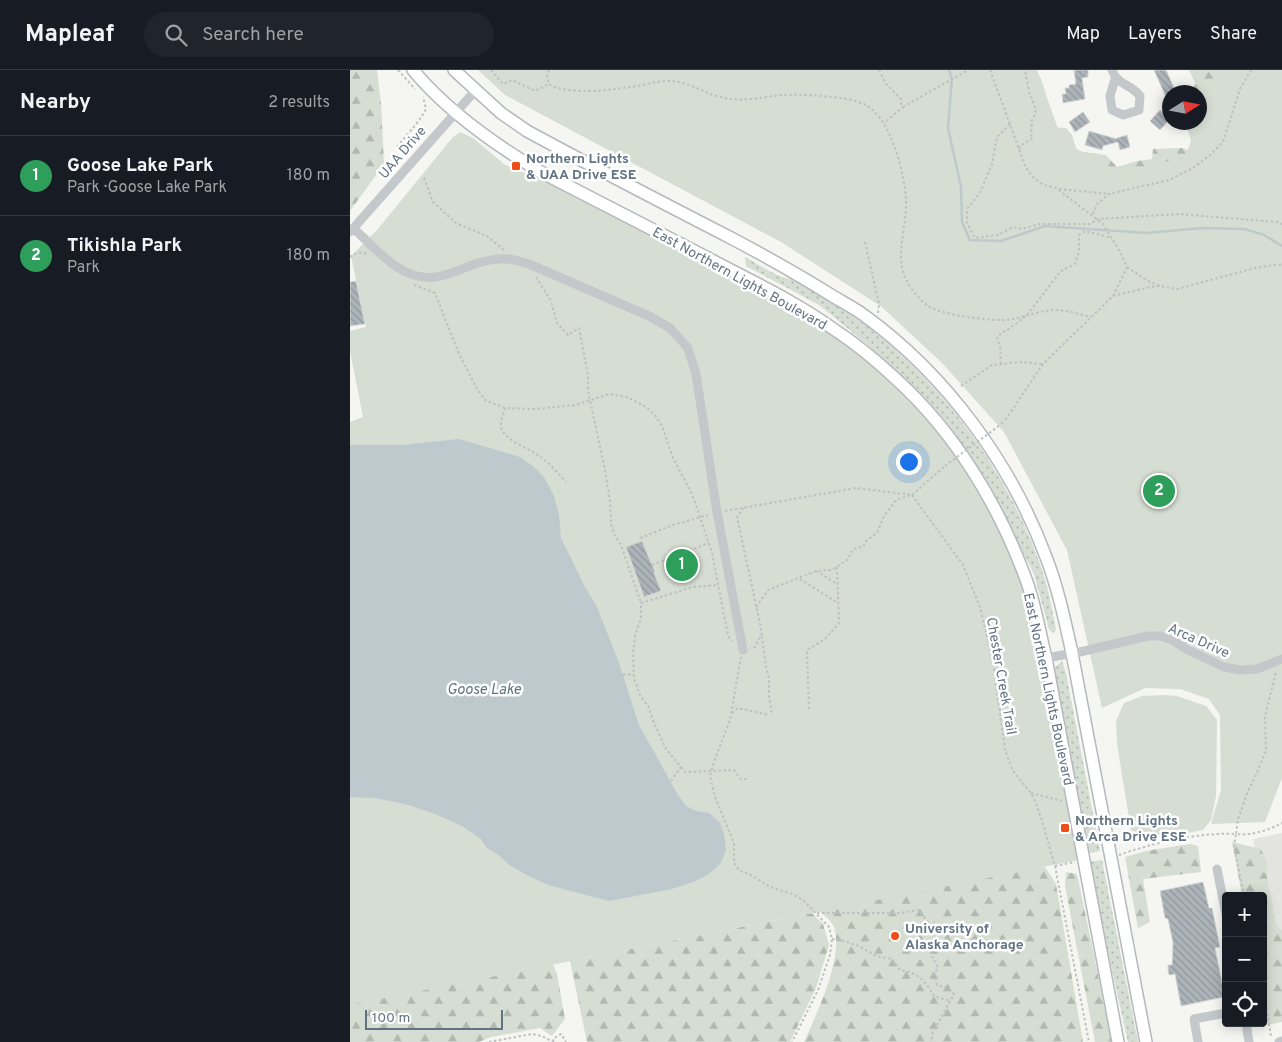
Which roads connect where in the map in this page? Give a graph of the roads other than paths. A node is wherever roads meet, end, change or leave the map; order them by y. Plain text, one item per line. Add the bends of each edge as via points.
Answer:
1 (413, 70) edge
2 (454, 70) edge
3 (475, 91) junction
4 (456, 111) junction
5 (352, 231) edge
6 (743, 650) road end
7 (1072, 653) junction
8 (1046, 658) junction
9 (1280, 660) edge
10 (1217, 869) dead end
11 (1222, 894) edge
12 (1222, 1013) edge
13 (1247, 1027) edge
14 (1118, 1042) edge
15 (1146, 1042) edge
16 (1198, 1042) edge
17 (1249, 1042) edge

1 - 4 main road, East Northern Lights Boulevard
2 - 3 main road, East Northern Lights Boulevard
3 - 4 street, UAA Drive
3 - 7 main road, East Northern Lights Boulevard via 527,131 789,269 865,316 918,362 963,412 1013,485 1046,557 1060,599
4 - 5 street, UAA Drive
4 - 8 main road, East Northern Lights Boulevard via 488,138 540,171 823,322 898,380 955,445 986,493 1025,575
5 - 6 street via 397,267 415,275 447,276 487,261 510,259 529,264 670,328 688,348 696,374
7 - 8 street, Arca Drive
7 - 9 street, Arca Drive via 1161,636 1224,667 1257,669
7 - 15 main road, East Northern Lights Boulevard
8 - 14 main road, East Northern Lights Boulevard
10 - 11 street
12 - 16 street via 1194,1019
13 - 17 street

